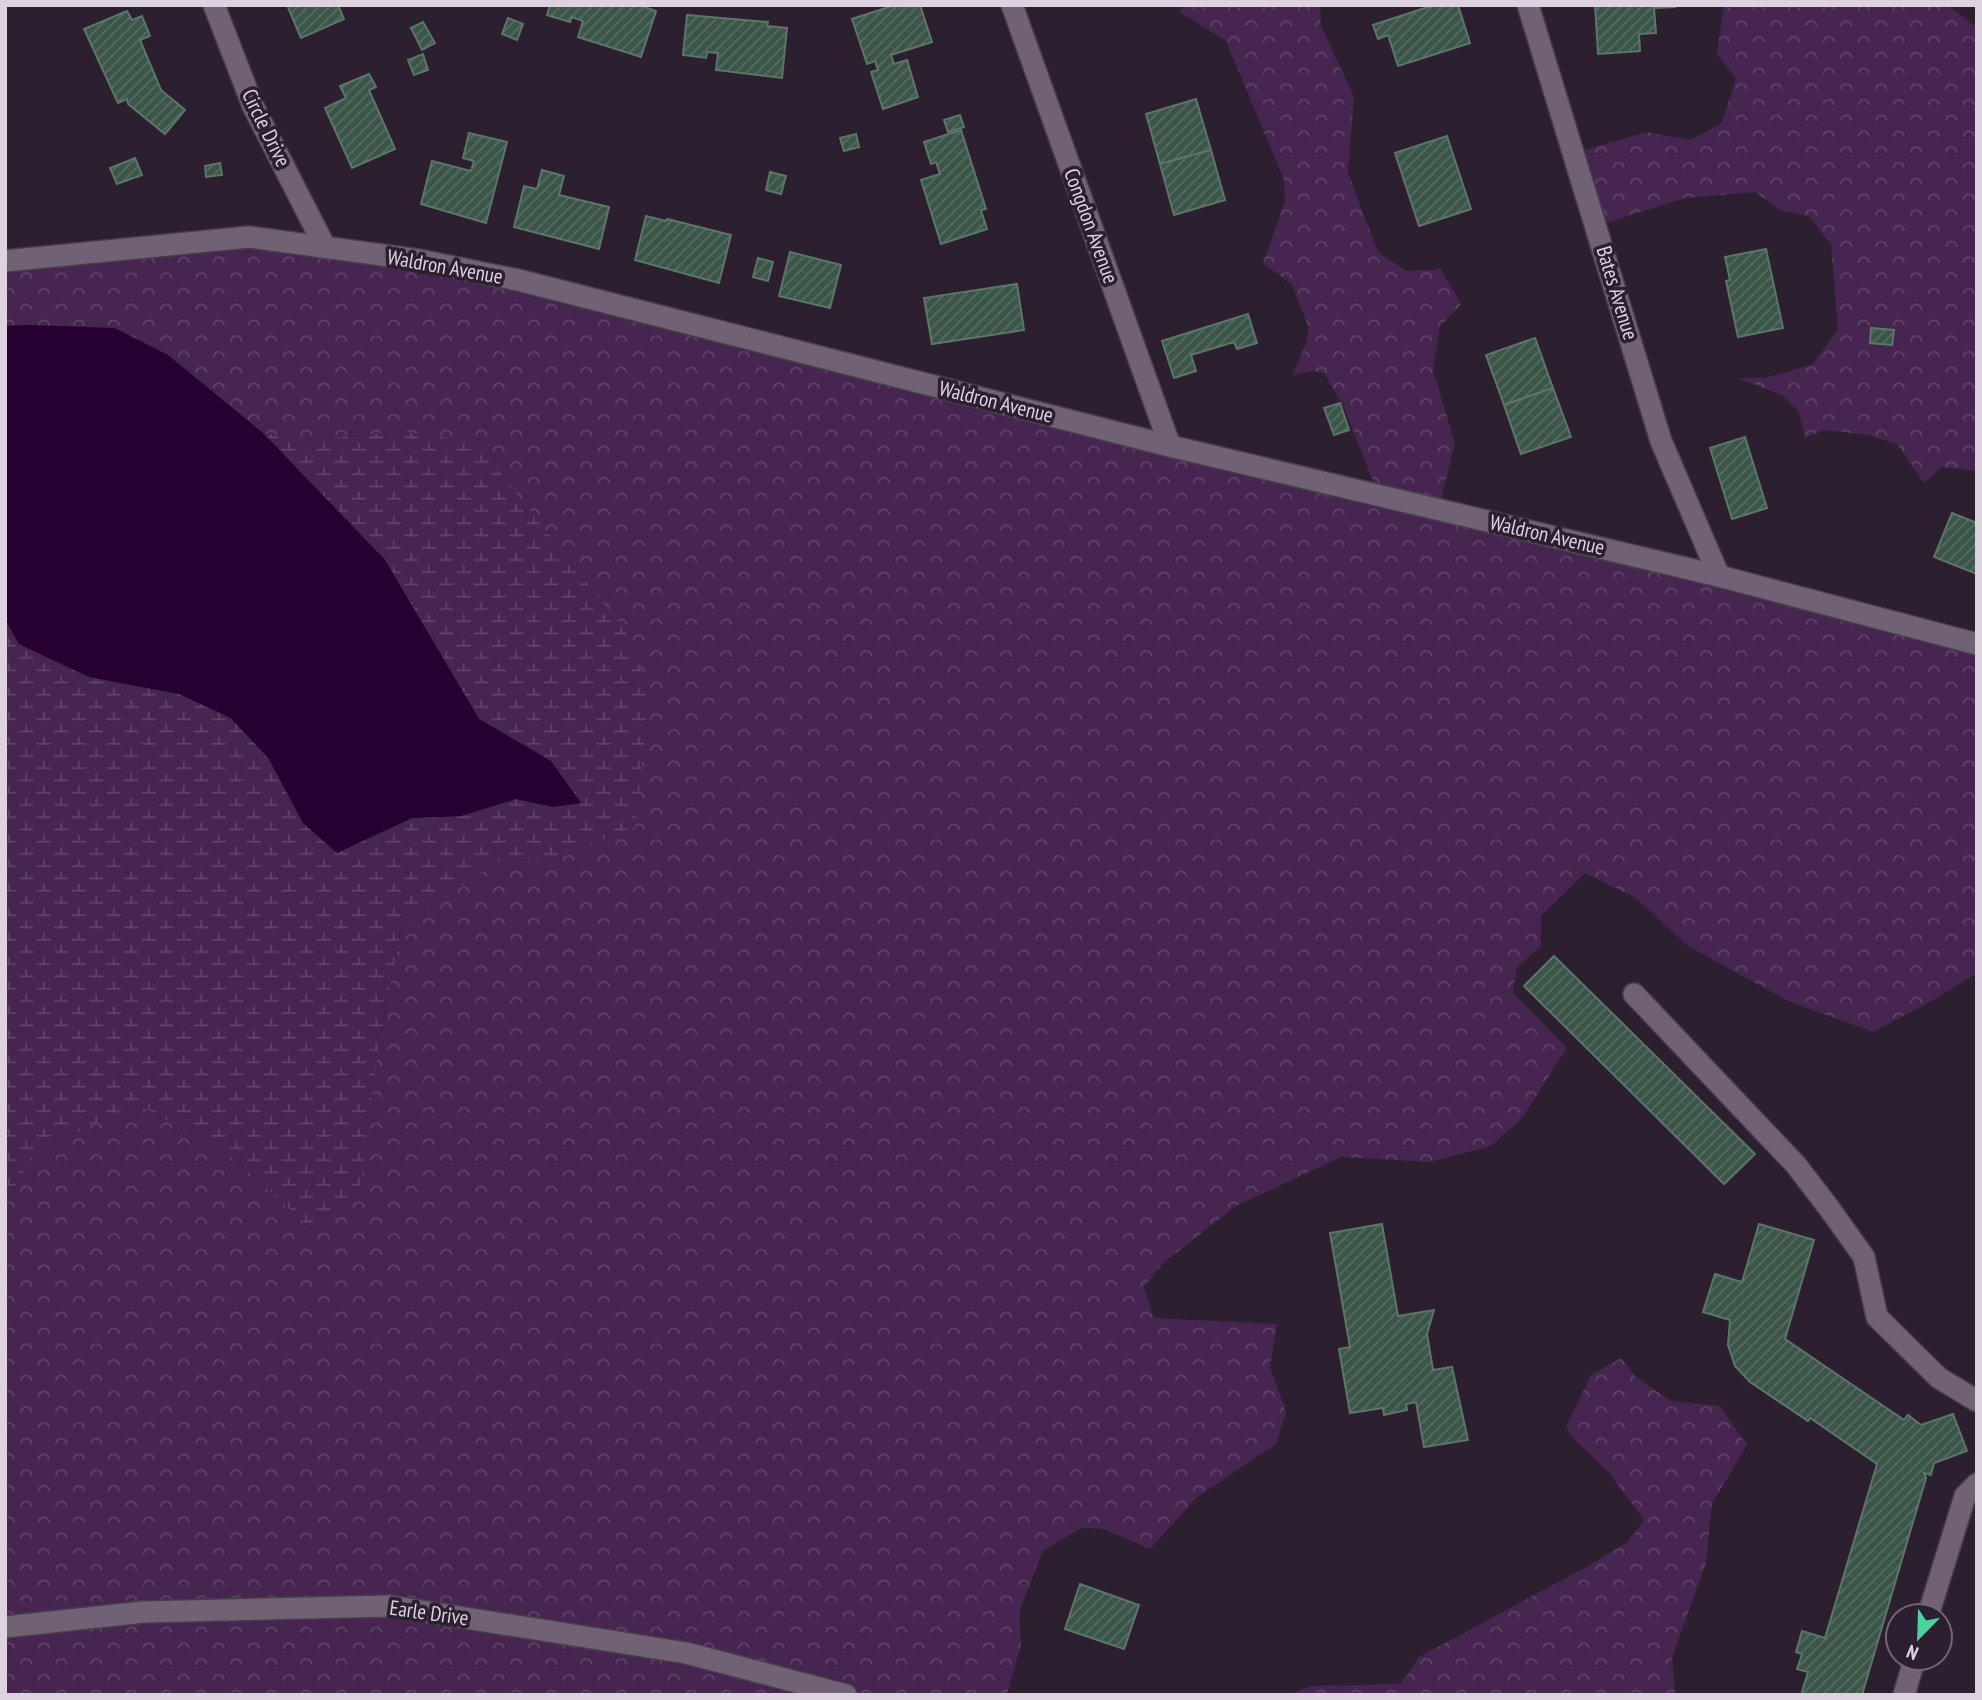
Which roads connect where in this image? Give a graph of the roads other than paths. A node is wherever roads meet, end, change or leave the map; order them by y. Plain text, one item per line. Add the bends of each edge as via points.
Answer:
1 (214, 5) edge
2 (1012, 5) edge
3 (1528, 5) edge
4 (326, 247) junction
5 (5, 261) edge
6 (1170, 446) junction
7 (1719, 576) junction
8 (1977, 644) edge
9 (1634, 994) dead end
10 (1977, 1401) edge
11 (1977, 1484) edge
12 (1932, 1602) edge
13 (5, 1627) edge
14 (1911, 1672) edge
15 (846, 1695) edge
16 (1904, 1695) edge

1 - 4 street, Circle Drive via 253,106
2 - 6 street, Congdon Avenue
3 - 7 street, Bates Avenue via 1661,441
4 - 5 street, Waldron Avenue via 249,236
4 - 6 street, Waldron Avenue via 518,280
6 - 7 street, Waldron Avenue
7 - 8 street, Waldron Avenue
9 - 10 street via 1796,1165 1829,1208 1864,1256 1877,1317 1939,1378
11 - 12 street via 1965,1496
13 - 15 street, Earle Drive via 144,1612 390,1606 686,1653
14 - 16 street

